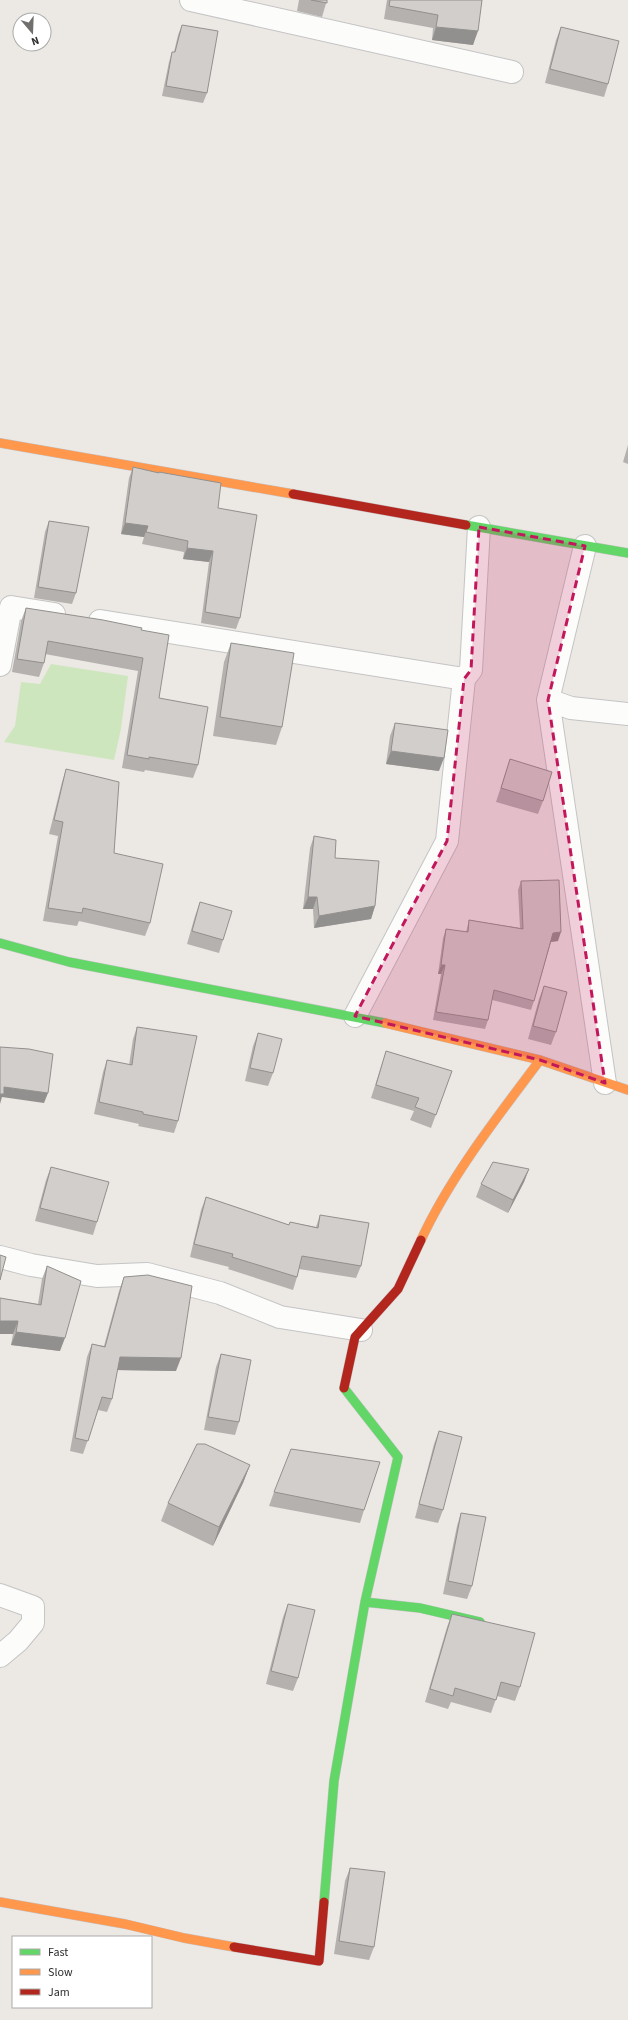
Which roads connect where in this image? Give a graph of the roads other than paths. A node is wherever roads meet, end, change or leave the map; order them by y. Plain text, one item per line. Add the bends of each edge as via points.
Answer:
1 (191, 0) edge
2 (512, 72) dead end
3 (0, 443) edge
4 (478, 527) junction
5 (585, 546) junction
6 (628, 553) edge
7 (0, 665) edge
8 (464, 679) junction
9 (548, 700) junction
10 (628, 714) edge
11 (0, 943) edge
12 (355, 1016) junction
13 (540, 1060) junction
14 (606, 1083) junction
15 (628, 1090) edge
16 (0, 1257) edge
17 (362, 1330) junction
18 (0, 1595) edge
19 (365, 1602) junction
20 (489, 1624) edge
21 (0, 1656) edge
22 (0, 1902) edge

1 - 2 street
3 - 4 street
4 - 5 street
4 - 8 street via 471,670
5 - 6 street
5 - 9 street
7 - 8 street via 11,607
8 - 12 street via 447,841
9 - 10 street via 571,708
9 - 14 street
11 - 12 street via 69,962
12 - 13 street
13 - 14 street
13 - 17 street via 497,1118 433,1214 398,1289
14 - 15 street
16 - 17 street via 97,1276 147,1274 220,1293 280,1317
17 - 19 street via 355,1337 344,1388 398,1457
18 - 21 street via 33,1607 33,1623 18,1641
19 - 20 street via 420,1608
19 - 22 street via 334,1781 319,1961 199,1941 125,1924

